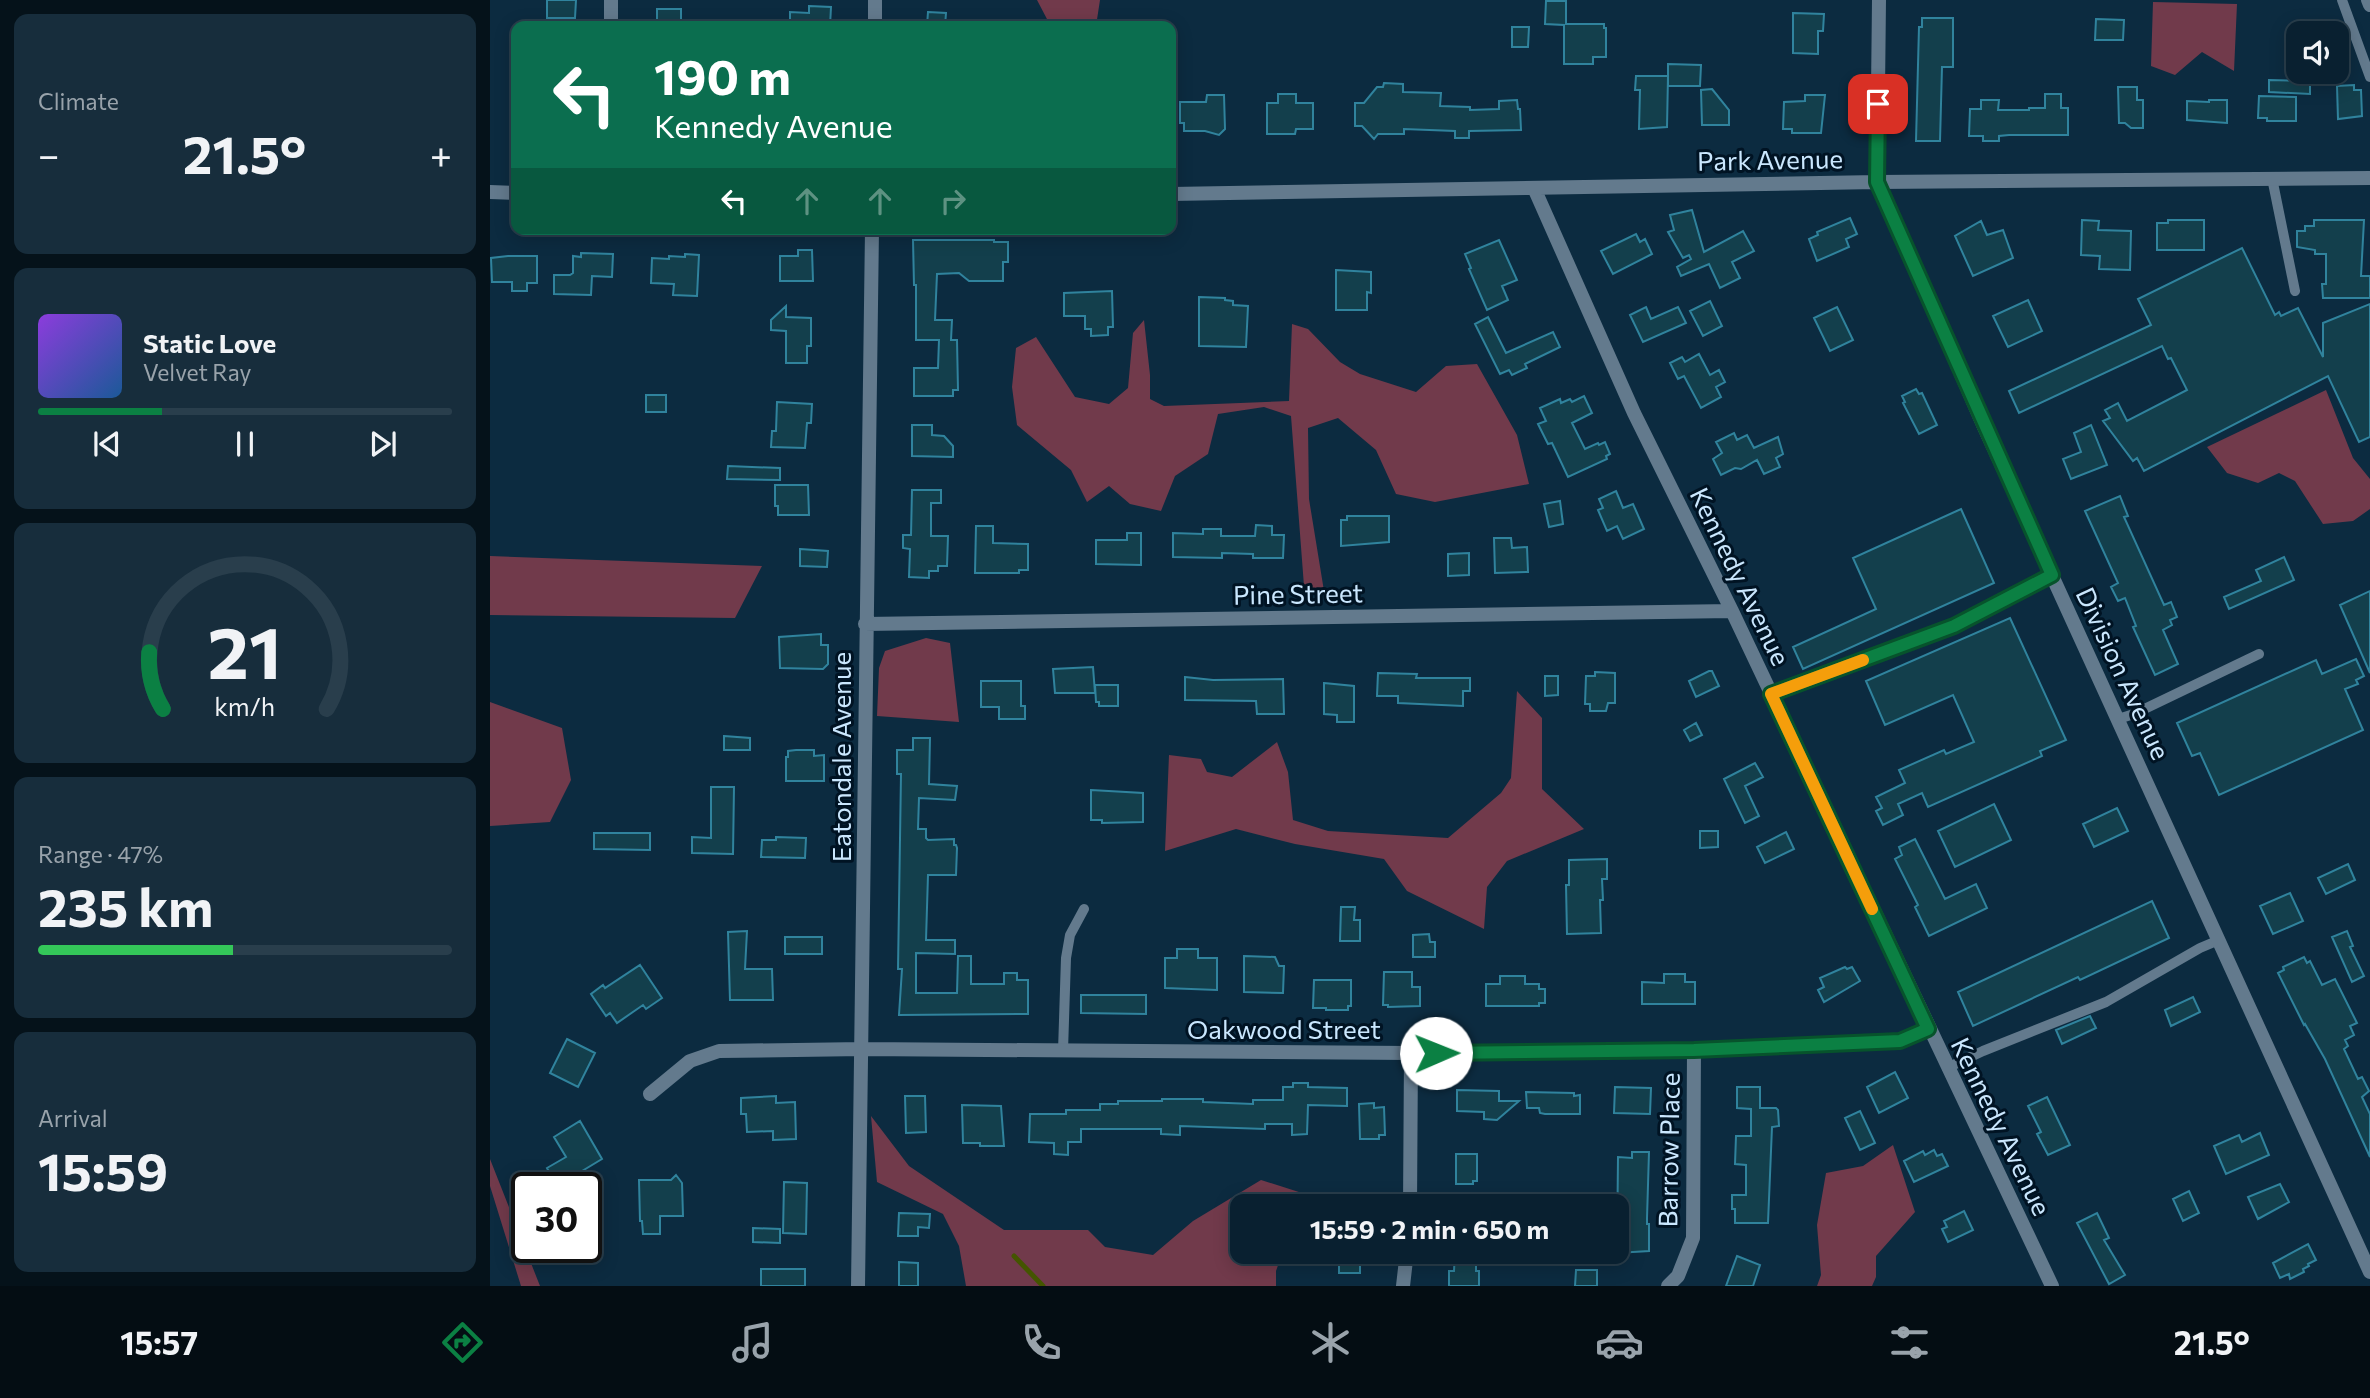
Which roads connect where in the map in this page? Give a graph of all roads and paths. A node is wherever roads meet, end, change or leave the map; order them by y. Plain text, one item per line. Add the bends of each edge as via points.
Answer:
1 (611, 0) edge
2 (875, 0) edge
3 (1879, 0) edge
4 (2342, 0) edge
5 (2368, 0) edge
6 (2370, 5) edge
7 (611, 21) edge
8 (875, 21) edge
9 (2370, 76) edge
10 (2272, 178) junction
11 (2370, 178) edge
12 (1877, 182) junction
13 (1534, 188) junction
14 (490, 192) edge
15 (511, 193) edge
16 (1176, 194) edge
17 (872, 235) edge
18 (2295, 291) dead end
19 (2052, 575) junction
20 (1732, 611) junction
21 (865, 624) junction
22 (2259, 654) dead end
23 (1771, 694) junction
24 (2118, 719) junction
25 (1084, 909) dead end
26 (2219, 940) junction
27 (1928, 1029) junction
28 (863, 1049) junction
29 (1694, 1050) junction
30 (1063, 1051) junction
31 (1411, 1053) junction
32 (1947, 1068) junction
33 (650, 1094) dead end
34 (1410, 1194) edge
35 (1406, 1264) edge
36 (2370, 1272) edge
37 (858, 1286) edge
38 (1403, 1286) edge
39 (1668, 1286) edge
40 (2052, 1286) edge

1 - 7 street
2 - 8 street
3 - 12 street, Division Avenue
4 - 9 lane
5 - 6 street
10 - 11 street, Park Avenue
10 - 12 street, Park Avenue
10 - 18 lane
12 - 13 street, Park Avenue
12 - 19 street, Division Avenue
13 - 16 street, Park Avenue
13 - 20 street, Kennedy Avenue via 1634,413
14 - 15 street
17 - 21 street, Eatondale Avenue
19 - 23 lane via 1954,626
19 - 24 street, Division Avenue
20 - 21 street, Pine Street
20 - 23 street, Kennedy Avenue
21 - 28 street, Eatondale Avenue
22 - 24 lane
23 - 27 street, Kennedy Avenue
24 - 26 street, Division Avenue
25 - 30 lane via 1070,935 1066,958
26 - 32 lane via 2106,1002
26 - 36 street, Division Avenue
27 - 29 street, Oakwood Street via 1900,1041
27 - 32 street, Kennedy Avenue
28 - 30 street, Oakwood Street
28 - 33 street, Oakwood Street via 719,1051 690,1062
28 - 37 street, Eatondale Avenue
29 - 31 street, Oakwood Street
29 - 39 street, Barrow Place via 1693,1238 1678,1276
30 - 31 street, Oakwood Street
31 - 34 street
32 - 40 street, Kennedy Avenue
35 - 38 street

